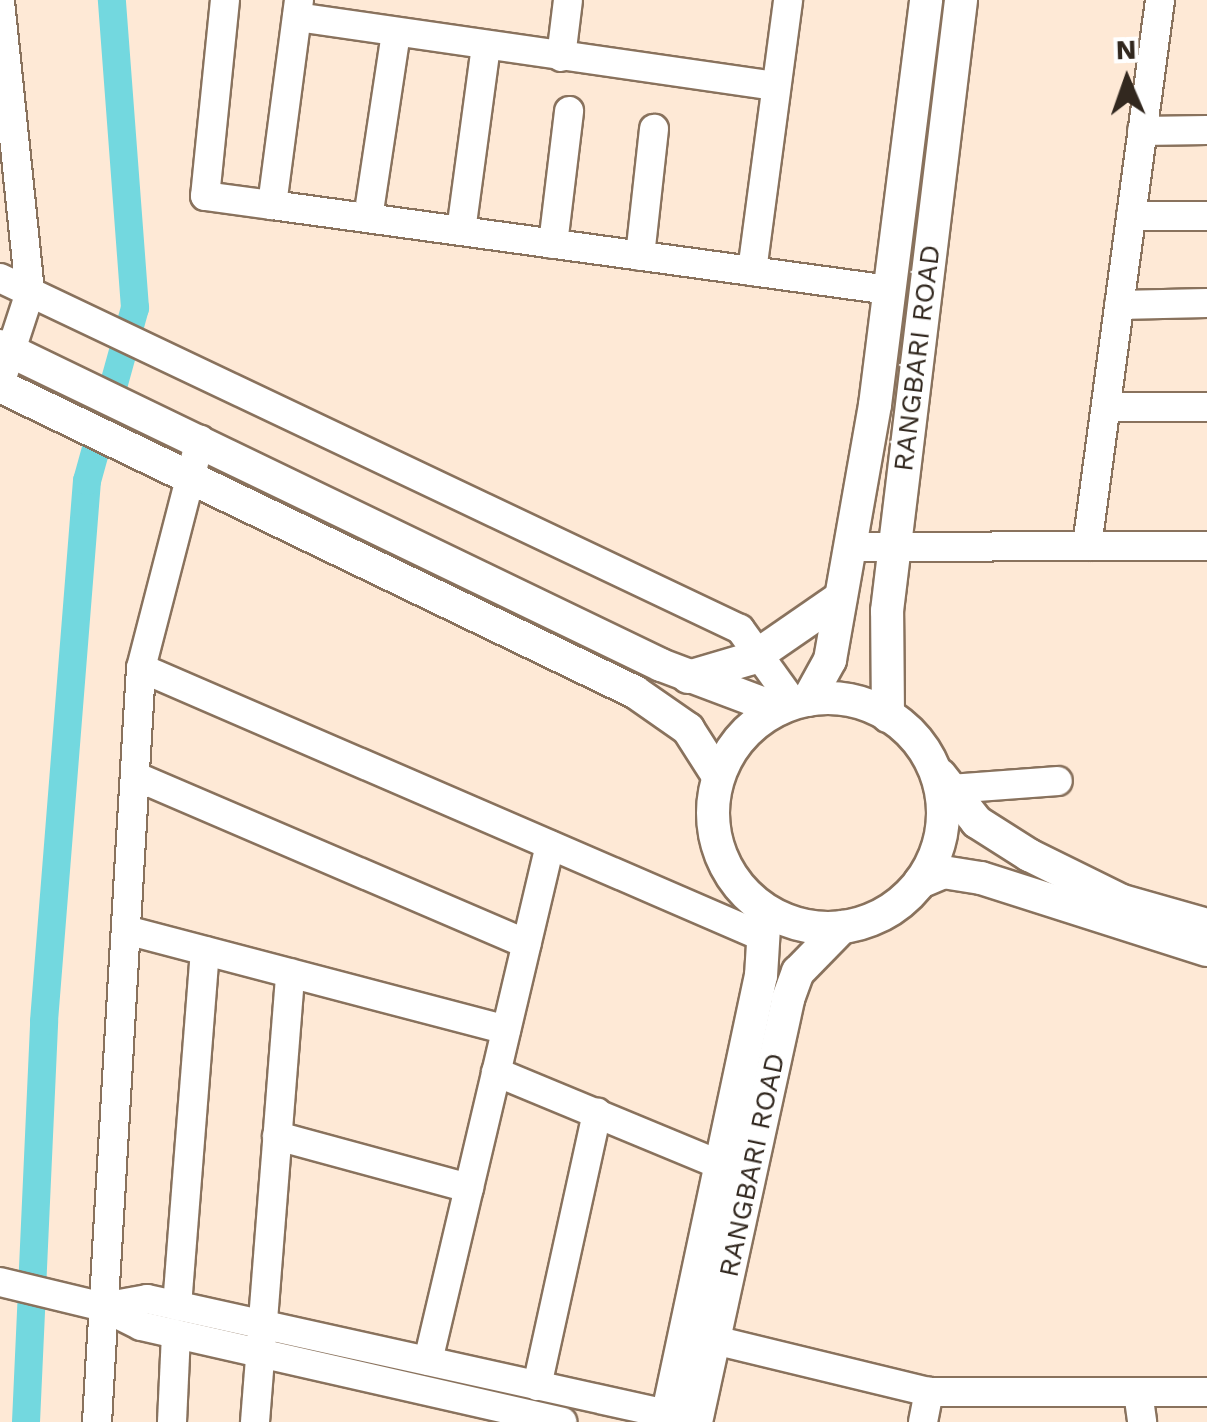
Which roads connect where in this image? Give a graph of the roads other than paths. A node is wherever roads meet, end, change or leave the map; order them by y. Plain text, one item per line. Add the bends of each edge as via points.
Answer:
1 (0, 0) edge
2 (225, 0) edge
3 (568, 0) edge
4 (788, 0) edge
5 (926, 0) edge
6 (962, 0) edge
7 (1160, 0) edge
8 (298, 9) edge
9 (396, 32) junction
10 (486, 46) junction
11 (561, 57) junction
12 (776, 86) junction
13 (4, 99) edge
14 (570, 111) dead end
15 (654, 129) dead end
16 (1207, 130) edge
17 (1142, 131) junction
18 (272, 205) junction
19 (1131, 216) junction
20 (1207, 216) edge
21 (368, 218) junction
22 (460, 231) junction
23 (553, 244) junction
24 (640, 256) junction
25 (752, 271) junction
26 (0, 278) edge
27 (889, 290) junction
28 (30, 292) junction
29 (1207, 303) edge
30 (1119, 305) junction
31 (7, 350) edge
32 (0, 385) edge
33 (1207, 406) edge
34 (1106, 407) junction
35 (200, 440) junction
36 (188, 476) junction
37 (1088, 546) junction
38 (1207, 546) edge
39 (850, 547) junction
40 (894, 548) junction
41 (840, 598) junction
42 (753, 658) junction
43 (141, 668) junction
44 (688, 677) junction
45 (793, 704) junction
46 (888, 716) junction
47 (135, 776) junction
48 (718, 776) junction
49 (942, 778) junction
50 (1058, 781) dead end
51 (550, 845) junction
52 (920, 882) junction
53 (763, 923) junction
54 (1207, 925) edge
55 (842, 927) junction
56 (126, 930) junction
57 (527, 944) junction
58 (1207, 950) edge
59 (205, 951) junction
60 (290, 973) junction
61 (506, 1030) junction
62 (496, 1072) junction
63 (596, 1113) junction
64 (277, 1136) junction
65 (721, 1165) junction
66 (469, 1188) junction
67 (2, 1283) edge
68 (90, 1304) junction
69 (178, 1306) junction
70 (262, 1324) junction
71 (176, 1334) junction
72 (714, 1340) junction
73 (260, 1353) junction
74 (428, 1361) junction
75 (475, 1372) junction
76 (537, 1386) junction
77 (929, 1392) junction
78 (1138, 1392) junction
79 (1207, 1392) edge
80 (468, 1411) edge
81 (676, 1419) edge
82 (97, 1422) edge
83 (172, 1422) edge
84 (255, 1422) edge
85 (562, 1422) edge
86 (924, 1422) edge
87 (1142, 1422) edge

1 - 13 street
2 - 18 street via 205,196
3 - 11 street
4 - 12 street
5 - 27 street, RANGBARI ROAD
6 - 40 street, RANGBARI ROAD
7 - 17 street
8 - 9 street
8 - 18 street
9 - 10 street
9 - 21 street
10 - 11 street
10 - 22 street
11 - 12 street
12 - 25 street
13 - 28 street
14 - 23 street
15 - 24 street
16 - 17 street
17 - 19 street
18 - 21 street
19 - 20 street
19 - 30 street
21 - 22 street
22 - 23 street
23 - 24 street
24 - 25 street
25 - 27 street
26 - 28 street
27 - 39 street, RANGBARI ROAD
28 - 31 street
28 - 42 street via 740,629
29 - 30 street
30 - 34 street
31 - 32 street
31 - 35 street
32 - 36 street
33 - 34 street
34 - 37 street
35 - 36 street
35 - 44 street
36 - 43 street
36 - 48 street via 635,692 688,729
37 - 38 street
37 - 40 street
39 - 40 street
39 - 41 street, RANGBARI ROAD
40 - 46 street, RANGBARI ROAD via 882,680
41 - 42 street
41 - 45 street, RANGBARI ROAD via 830,660
42 - 44 street
42 - 45 street
43 - 47 street
43 - 51 street
44 - 45 street
45 - 46 street via 839,698
45 - 48 street via 753,726
46 - 49 street
47 - 56 street
47 - 57 street
48 - 53 street via 712,806 724,865
49 - 50 street
49 - 52 street via 943,826
49 - 54 street via 977,822 1029,855 1122,900
51 - 53 street
51 - 57 street
52 - 55 street via 899,904
52 - 58 street via 943,872 981,878
53 - 55 street
53 - 65 street, RANGBARI ROAD via 761,976
55 - 72 street, RANGBARI ROAD via 798,972 788,998
56 - 59 street
56 - 68 street
57 - 61 street
59 - 60 street
59 - 69 street
60 - 61 street
60 - 64 street
61 - 62 street
62 - 63 street
62 - 66 street
63 - 65 street
63 - 76 street
64 - 66 street
64 - 70 street
65 - 81 street, RANGBARI ROAD
66 - 74 street
67 - 68 street
68 - 69 street via 146,1299
68 - 71 street
68 - 82 street
69 - 70 street
70 - 73 street
70 - 74 street
71 - 73 street
71 - 83 street
72 - 77 street
72 - 81 street, RANGBARI ROAD
73 - 80 street
73 - 84 street
74 - 75 street
75 - 76 street
75 - 80 street
76 - 81 street
77 - 78 street
77 - 86 street
78 - 79 street
78 - 87 street
80 - 85 street

